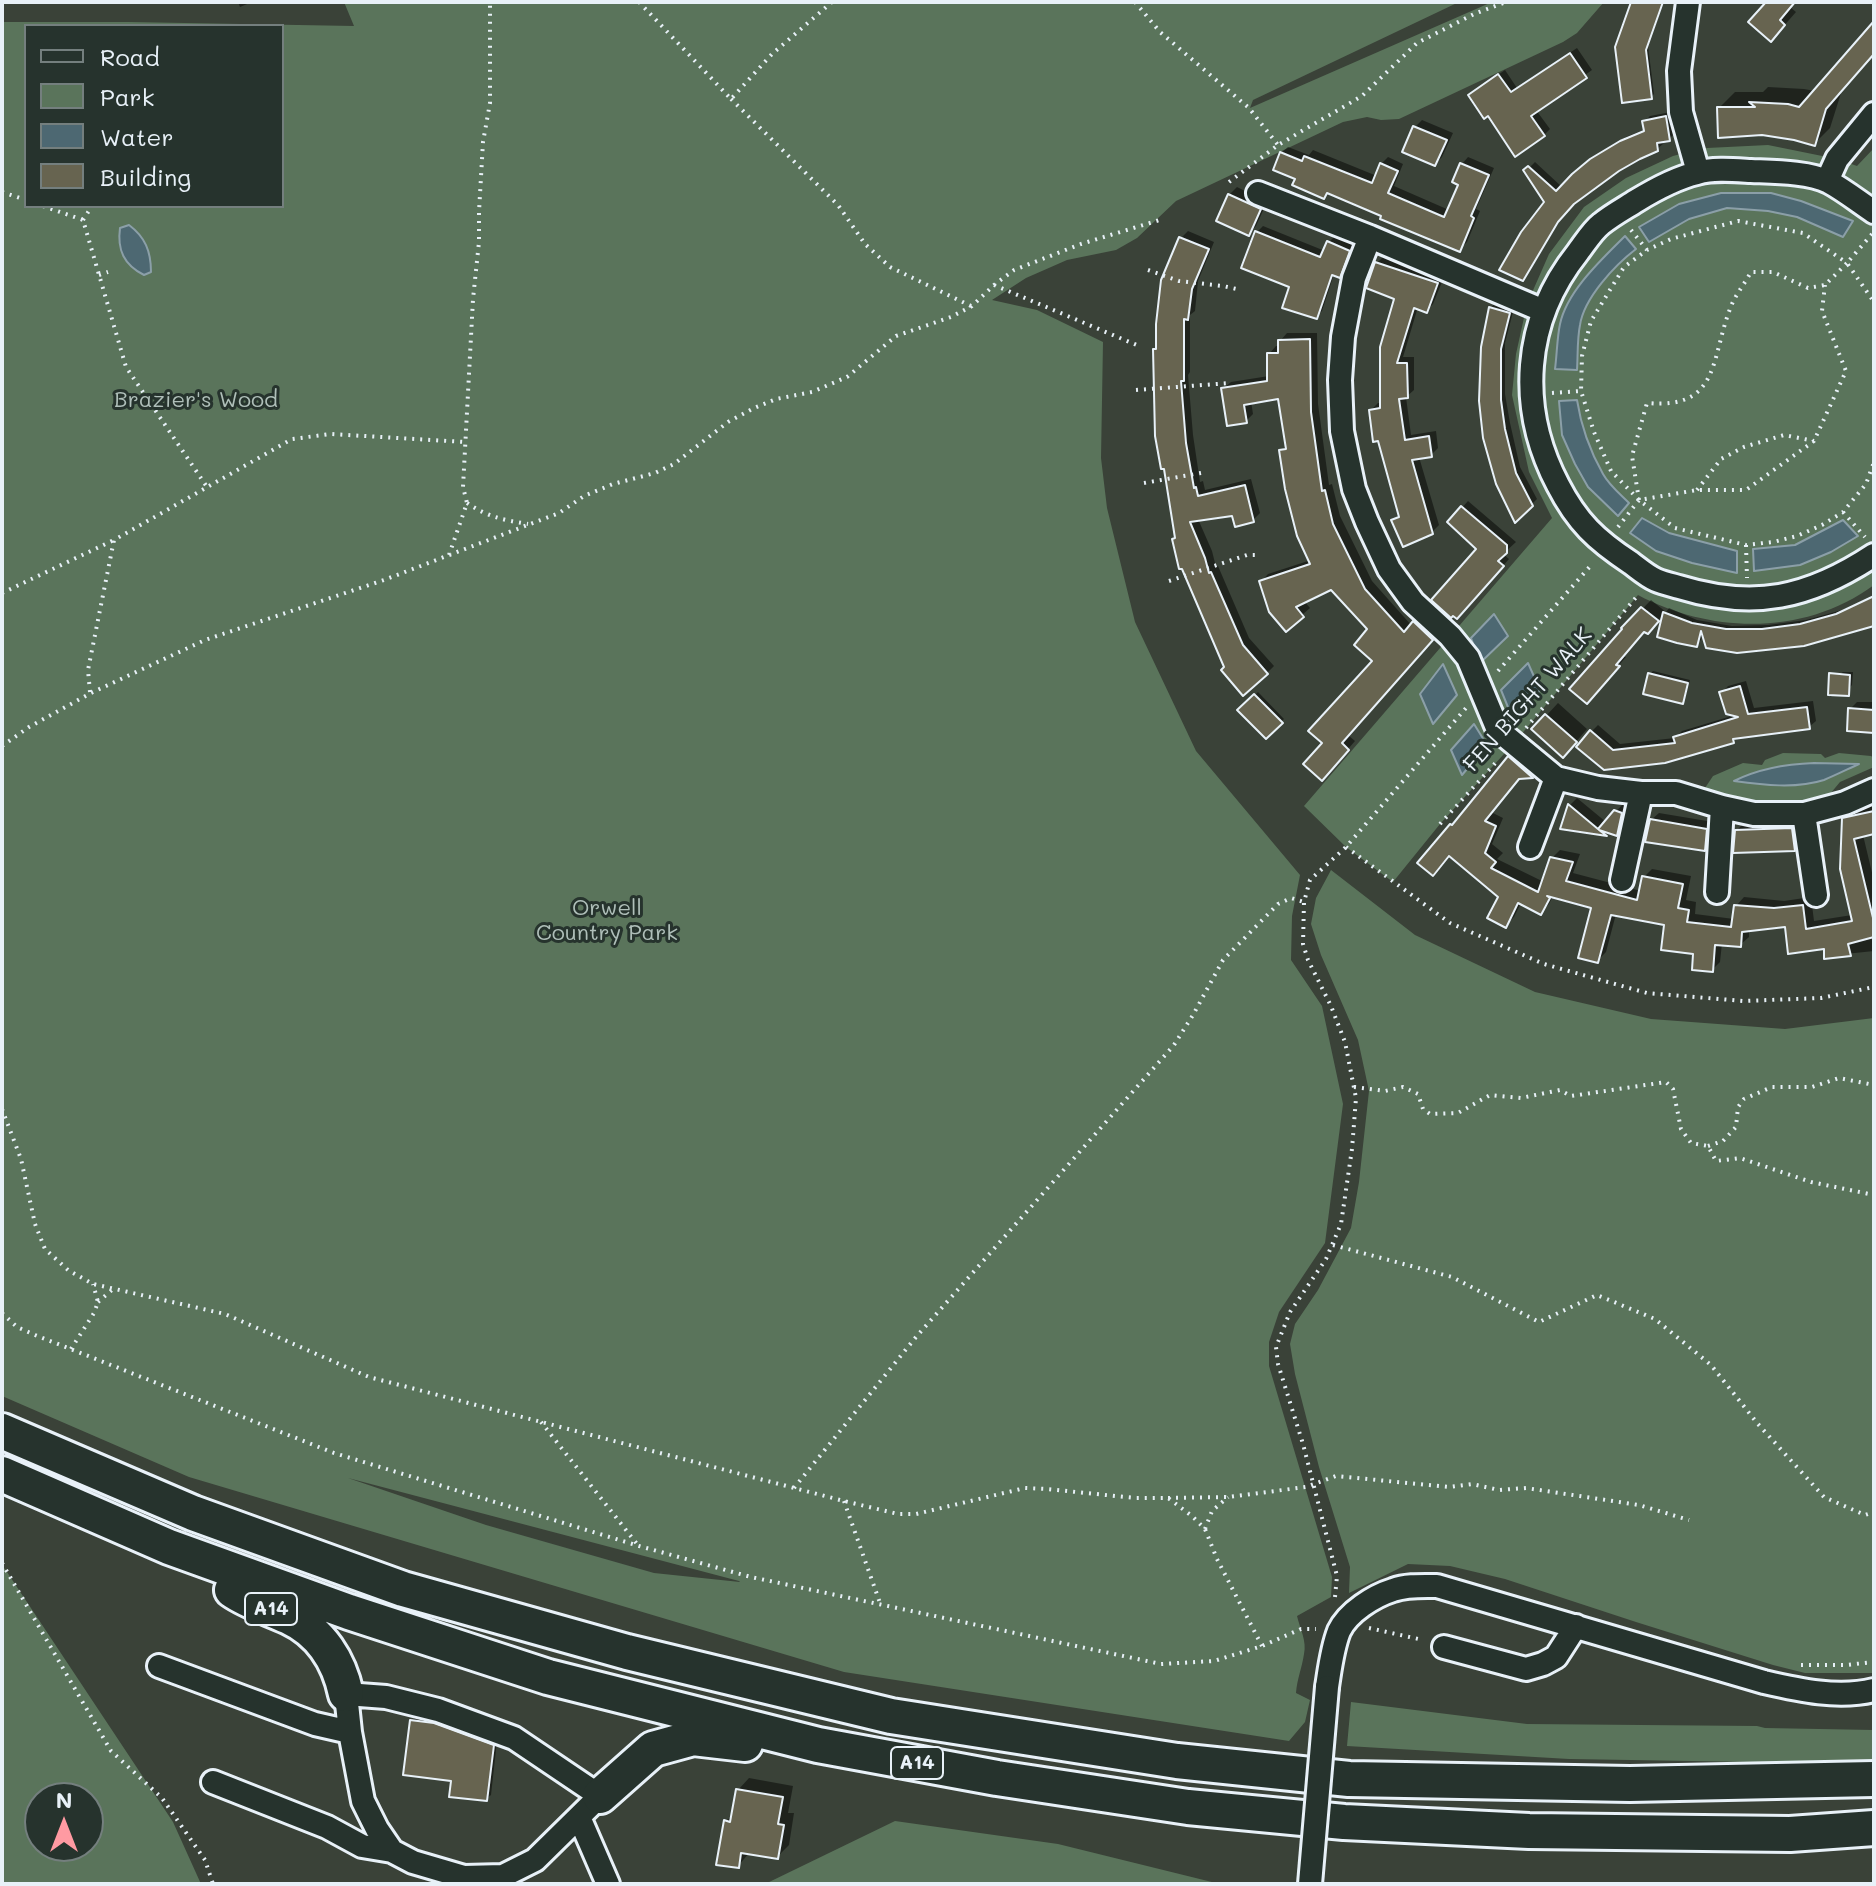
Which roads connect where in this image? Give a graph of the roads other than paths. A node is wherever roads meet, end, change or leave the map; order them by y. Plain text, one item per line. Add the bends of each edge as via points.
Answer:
1 (1688, 2) edge
2 (1874, 114) edge
3 (1698, 172) junction
4 (1827, 181) junction
5 (1258, 193) dead end
6 (1874, 212) edge
7 (1370, 237) junction
8 (1544, 311) junction
9 (1870, 547) edge
10 (1556, 778) junction
11 (1874, 790) edge
12 (1641, 793) junction
13 (1722, 807) junction
14 (1804, 814) junction
15 (1530, 847) dead end
16 (1622, 880) dead end
17 (1717, 892) dead end
18 (1816, 895) dead end
19 (2, 1431) edge
20 (2, 1474) edge
21 (169, 1547) junction
22 (1576, 1626) junction
23 (1444, 1647) road end
24 (159, 1666) dead end
25 (1874, 1690) edge
26 (346, 1694) junction
27 (350, 1732) junction
28 (818, 1745) junction
29 (1874, 1779) edge
30 (213, 1782) dead end
31 (363, 1801) junction
32 (590, 1807) junction
33 (327, 1827) junction
34 (1874, 1828) edge
35 (392, 1851) junction
36 (608, 1884) edge
37 (1310, 1884) edge

1 - 3 street via 1679,71 1681,112
2 - 4 street via 1837,159
3 - 4 street via 1786,172
3 - 8 street via 1651,191 1599,225 1561,274
4 - 6 street
5 - 7 street
7 - 8 street
7 - 10 street via 1354,278 1340,380 1354,489 1389,569 1468,658 1498,730
8 - 9 street via 1533,351 1531,394 1539,443 1565,499 1604,546 1655,580 1747,600 1814,588 1848,573
10 - 12 street
10 - 15 street
11 - 14 street
12 - 13 street via 1676,793
12 - 16 street
13 - 14 street via 1754,814
13 - 17 street
14 - 18 street
19 - 29 highway, A14 via 193,1513 403,1589 627,1652 891,1716 1177,1761 1349,1779 1630,1784
20 - 21 highway, A14
21 - 26 highway, A14 via 239,1595 293,1619 325,1643 342,1673
21 - 28 highway, A14 via 548,1677
22 - 23 street via 1556,1657 1526,1669
22 - 25 street via 1799,1690
22 - 37 street, bridge via 1437,1586 1392,1590 1350,1616 1332,1651
24 - 27 street
26 - 27 street
26 - 32 street via 438,1710 514,1738
27 - 31 street
28 - 32 highway, A14 via 693,1738 653,1749
28 - 34 highway, A14 via 1188,1807 1344,1822 1790,1834
30 - 33 street
31 - 33 street via 347,1819
31 - 35 street
32 - 35 street via 535,1860 503,1876 464,1877
32 - 36 street
33 - 35 street via 362,1846

